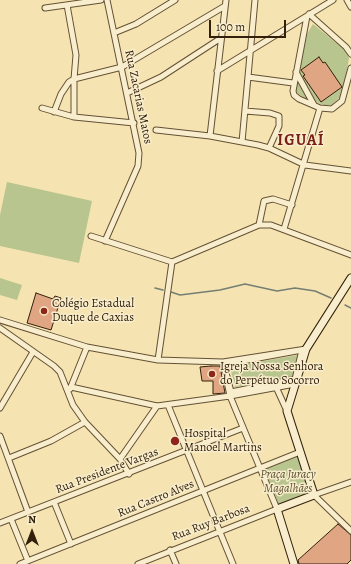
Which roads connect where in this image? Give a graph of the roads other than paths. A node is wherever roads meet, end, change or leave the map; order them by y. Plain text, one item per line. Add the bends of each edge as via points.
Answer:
1 (101, 0) edge
2 (107, 0) edge
3 (175, 0) edge
4 (226, 0) edge
5 (255, 0) edge
6 (333, 0) edge
7 (347, 0) edge
8 (67, 5) junction
9 (225, 6) junction
10 (351, 7) edge
11 (46, 8) dead end
12 (308, 15) junction
13 (114, 34) junction
14 (221, 38) junction
15 (250, 50) junction
16 (351, 54) edge
17 (122, 67) junction
18 (351, 68) edge
19 (217, 71) junction
20 (296, 72) junction
21 (248, 77) junction
22 (74, 79) junction
23 (293, 83) junction
24 (127, 93) junction
25 (314, 105) junction
26 (42, 108) dead end
27 (320, 108) junction
28 (245, 111) junction
29 (54, 112) junction
30 (74, 116) junction
31 (134, 123) junction
32 (156, 130) dead end
33 (210, 136) junction
34 (242, 142) junction
35 (269, 148) junction
36 (304, 165) junction
37 (351, 171) edge
38 (292, 204) junction
39 (259, 225) junction
40 (284, 229) junction
41 (91, 236) dead end
42 (105, 241) junction
43 (351, 255) edge
44 (172, 262) junction
45 (351, 278) edge
46 (348, 288) edge
47 (0, 320) edge
48 (0, 328) edge
49 (87, 347) junction
50 (306, 348) junction
51 (33, 352) junction
52 (158, 360) junction
53 (224, 363) junction
54 (295, 384) junction
55 (71, 387) junction
56 (276, 387) junction
57 (68, 393) junction
58 (230, 396) junction
59 (168, 405) junction
60 (157, 406) junction
61 (0, 408) edge
62 (287, 411) junction
63 (85, 422) junction
64 (243, 428) junction
65 (0, 436) edge
66 (187, 450) junction
67 (300, 452) junction
68 (9, 458) junction
69 (120, 459) junction
70 (260, 468) junction
71 (129, 474) junction
72 (351, 482) edge
73 (203, 491) junction
74 (314, 495) junction
75 (54, 502) junction
76 (277, 509) junction
77 (28, 512) junction
78 (11, 519) junction
79 (0, 523) edge
80 (220, 531) junction
81 (351, 531) edge
82 (71, 544) junction
83 (170, 550) junction
84 (28, 561) junction
85 (20, 564) edge
86 (138, 564) edge
87 (176, 564) edge
88 (233, 564) edge
89 (294, 564) edge

1 - 8 street
2 - 13 street, Rua Zacarias Matos
3 - 13 street
4 - 9 street
5 - 15 street
6 - 12 street
7 - 10 street
8 - 11 street
8 - 22 street via 76,55
9 - 14 street
9 - 17 street
12 - 15 street
12 - 16 street
12 - 20 street
13 - 17 street, Rua Zacarias Matos
14 - 19 street
14 - 24 street via 161,77
15 - 19 street
15 - 21 street
17 - 22 street
17 - 24 street, Rua Zacarias Matos
18 - 27 street via 342,101 332,109
19 - 33 street
20 - 23 street
20 - 25 street
21 - 23 street
21 - 28 street
22 - 29 street via 65,86
22 - 30 street
23 - 25 street via 294,95
24 - 31 street, Rua Zacarias Matos
25 - 27 street
26 - 29 street
27 - 36 street
28 - 34 street
28 - 35 street via 278,116 279,126
29 - 30 street
30 - 31 street
31 - 42 street, Rua Zacarias Matos via 140,153 138,166
32 - 33 street
33 - 34 street
34 - 35 street
35 - 36 street
36 - 37 street
36 - 38 street
38 - 39 street via 273,199 264,201
38 - 40 street
39 - 40 street
39 - 44 street
40 - 43 street
41 - 42 street
42 - 44 street
44 - 52 street
45 - 46 street
46 - 50 street
47 - 49 street
48 - 51 street
49 - 52 street
49 - 55 street
50 - 53 street
50 - 54 street
51 - 57 street via 60,372
51 - 61 street
52 - 53 street
53 - 53 street via 226,364 302,350 294,379 231,392
53 - 58 street
54 - 56 street
54 - 62 street
55 - 57 street
55 - 60 street
56 - 58 street
56 - 62 street
57 - 63 street
58 - 59 street
58 - 64 street
59 - 60 street
59 - 66 street
60 - 69 street
62 - 67 street
63 - 68 street via 51,441
63 - 69 street
64 - 66 street, Rua Presidente Vargas
64 - 70 street
65 - 68 street
66 - 71 street, Rua Presidente Vargas
66 - 73 street
67 - 70 street, Rua Castro Alves
67 - 74 street
68 - 77 street
69 - 71 street
70 - 73 street, Rua Castro Alves
70 - 76 street
71 - 75 street, Rua Presidente Vargas
72 - 74 street
73 - 80 street
73 - 82 street, Rua Castro Alves
74 - 76 street, Rua Ruy Barbosa
74 - 81 street
75 - 77 street, Rua Presidente Vargas
75 - 82 street
76 - 80 street, Rua Ruy Barbosa
76 - 89 street
77 - 78 street, Rua Presidente Vargas
78 - 79 street, Rua Presidente Vargas
78 - 84 street
80 - 83 street, Rua Ruy Barbosa
80 - 88 street
82 - 84 street, Rua Castro Alves
83 - 86 street, Rua Ruy Barbosa
83 - 87 street
84 - 85 street, Rua Castro Alves

